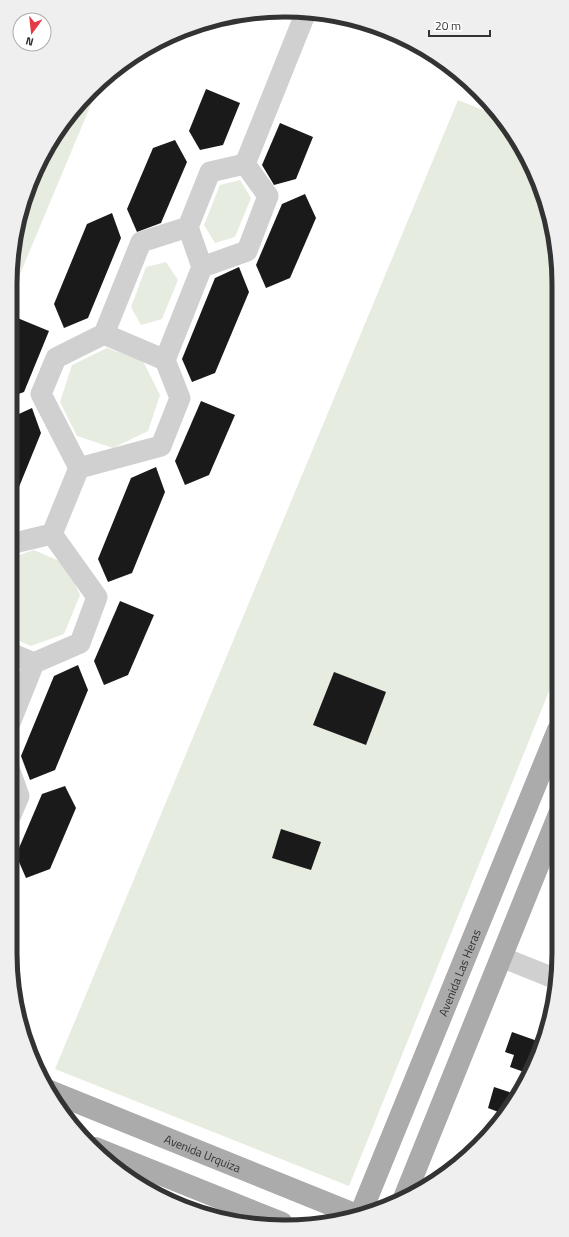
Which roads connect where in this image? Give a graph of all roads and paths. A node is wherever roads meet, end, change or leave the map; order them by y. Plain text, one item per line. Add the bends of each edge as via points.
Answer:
1 (304, 18) edge
2 (246, 164) junction
3 (188, 227) junction
4 (202, 267) junction
5 (104, 334) junction
6 (165, 360) junction
7 (79, 468) junction
8 (52, 534) junction
9 (17, 542) edge
10 (17, 656) edge
11 (34, 663) junction
12 (17, 706) edge
13 (552, 745) edge
14 (17, 790) edge
15 (17, 801) edge
16 (552, 829) edge
17 (501, 957) junction
18 (551, 977) edge
19 (58, 1094) edge
20 (114, 1159) edge
21 (125, 1165) edge
22 (407, 1190) edge
23 (362, 1208) edge
24 (349, 1212) edge
25 (254, 1217) edge

1 - 2 street
2 - 3 street via 210,172
2 - 4 street via 268,196 247,251
3 - 4 street
3 - 5 street via 141,242
4 - 6 street
5 - 6 street
5 - 7 street via 56,358 42,394
6 - 7 street via 180,398 161,446
7 - 8 street
8 - 9 street
8 - 11 street via 96,597 80,643
10 - 11 street
11 - 12 street
13 - 23 main road, Avenida Las Heras
14 - 15 street
16 - 17 main road
17 - 18 street
17 - 22 main road
19 - 24 main road, Avenida Urquiza
20 - 21 main road
21 - 25 main road

